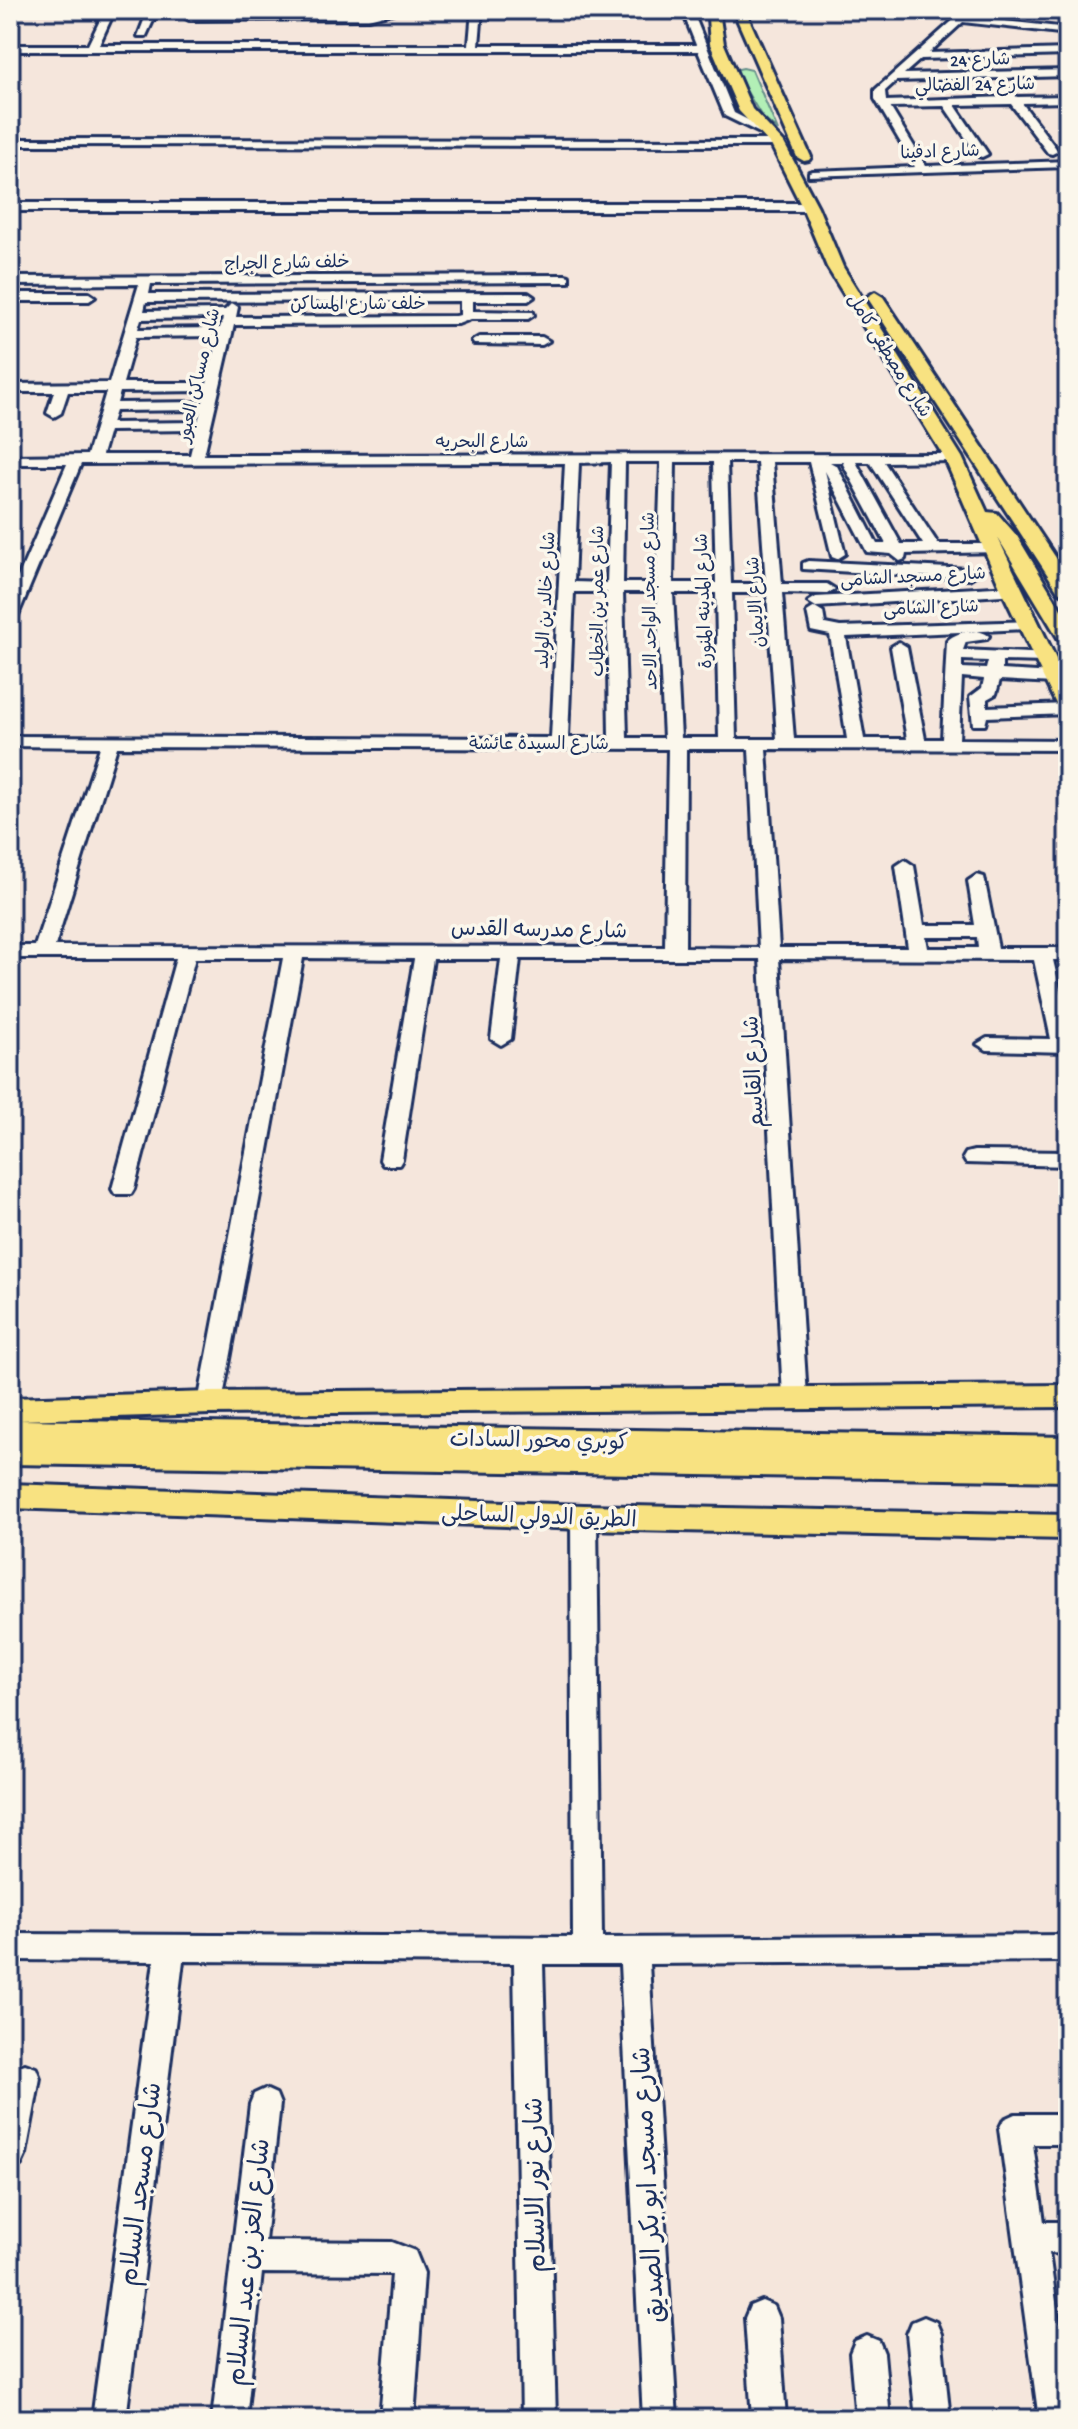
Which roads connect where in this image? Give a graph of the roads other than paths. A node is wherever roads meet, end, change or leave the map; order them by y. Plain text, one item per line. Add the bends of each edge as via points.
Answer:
1 (110, 10) edge
2 (153, 10) edge
3 (399, 10) edge
4 (477, 10) edge
5 (687, 10) edge
6 (739, 10) edge
7 (934, 10) edge
8 (1033, 12) dead end
9 (711, 13) edge
10 (966, 14) edge
11 (187, 22) edge
12 (1019, 26) junction
13 (1068, 31) edge
14 (99, 34) junction
15 (113, 34) dead end
16 (128, 34) dead end
17 (142, 34) junction
18 (156, 34) dead end
19 (475, 34) junction
20 (491, 34) dead end
21 (680, 35) dead end
22 (696, 35) junction
23 (1010, 35) dead end
24 (717, 44) junction
25 (755, 44) junction
26 (1000, 45) dead end
27 (10, 48) edge
28 (92, 48) junction
29 (180, 48) junction
30 (474, 48) junction
31 (700, 48) junction
32 (1068, 52) edge
33 (991, 54) junction
34 (917, 56) junction
35 (764, 67) junction
36 (727, 68) junction
37 (1068, 73) edge
38 (995, 75) junction
39 (892, 78) junction
40 (1068, 99) edge
41 (1015, 101) junction
42 (947, 102) junction
43 (883, 104) junction
44 (283, 134) dead end
45 (772, 137) junction
46 (10, 142) edge
47 (381, 144) junction
48 (1052, 151) junction
49 (1068, 151) edge
50 (982, 154) junction
51 (916, 157) junction
52 (1068, 164) edge
53 (923, 170) junction
54 (813, 174) junction
55 (10, 207) edge
56 (810, 207) junction
57 (843, 241) dead end
58 (527, 279) junction
59 (565, 279) dead end
60 (325, 280) junction
61 (10, 281) edge
62 (146, 281) junction
63 (866, 284) dead end
64 (10, 297) edge
65 (98, 297) dead end
66 (136, 297) junction
67 (381, 297) junction
68 (422, 297) junction
69 (467, 297) junction
70 (528, 297) junction
71 (234, 298) junction
72 (293, 298) junction
73 (330, 298) junction
74 (136, 315) junction
75 (466, 315) junction
76 (528, 315) junction
77 (334, 320) junction
78 (420, 320) junction
79 (291, 321) junction
80 (381, 321) junction
81 (229, 322) junction
82 (131, 333) junction
83 (479, 341) dead end
84 (115, 387) junction
85 (213, 387) junction
86 (10, 388) edge
87 (62, 388) junction
88 (209, 406) junction
89 (109, 407) junction
90 (54, 413) dead end
91 (204, 426) junction
92 (103, 427) junction
93 (953, 457) junction
94 (572, 458) junction
95 (618, 458) junction
96 (668, 458) junction
97 (720, 458) junction
98 (764, 458) junction
99 (10, 460) edge
100 (76, 460) junction
101 (93, 460) junction
102 (196, 460) junction
103 (877, 460) junction
104 (821, 464) junction
105 (850, 464) junction
106 (906, 505) junction
107 (873, 507) junction
108 (851, 508) junction
109 (976, 509) junction
110 (994, 549) junction
111 (873, 550) junction
112 (933, 550) junction
113 (958, 550) junction
114 (898, 553) junction
115 (808, 566) dead end
116 (934, 572) junction
117 (969, 574) junction
118 (566, 587) junction
119 (615, 587) junction
120 (665, 588) junction
121 (723, 588) junction
122 (775, 589) junction
123 (1012, 591) junction
124 (1068, 591) edge
125 (977, 592) junction
126 (14, 593) edge
127 (819, 601) junction
128 (10, 615) edge
129 (932, 623) junction
130 (1030, 629) junction
131 (839, 633) junction
132 (1068, 638) edge
133 (899, 647) dead end
134 (996, 657) junction
135 (1045, 657) junction
136 (951, 659) junction
137 (993, 676) junction
138 (1054, 678) junction
139 (952, 701) junction
140 (1068, 707) edge
141 (979, 712) junction
142 (1068, 719) edge
143 (1005, 721) dead end
144 (10, 741) edge
145 (110, 741) junction
146 (559, 743) junction
147 (618, 743) junction
148 (675, 743) junction
149 (728, 744) junction
150 (757, 744) junction
151 (786, 744) junction
152 (856, 744) junction
153 (917, 744) junction
154 (950, 745) junction
155 (1068, 745) edge
156 (905, 866) dead end
157 (977, 881) dead end
158 (916, 931) junction
159 (985, 931) junction
160 (425, 951) junction
161 (10, 952) edge
162 (511, 952) junction
163 (43, 953) junction
164 (187, 953) junction
165 (294, 953) junction
166 (675, 953) junction
167 (769, 953) junction
168 (919, 954) junction
169 (989, 954) junction
170 (1042, 954) junction
171 (1068, 954) edge
172 (501, 1039) dead end
173 (987, 1044) dead end
174 (1065, 1046) edge
175 (974, 1158) dead end
176 (1068, 1159) edge
177 (391, 1160) dead end
178 (123, 1189) dead end
179 (1068, 1396) edge
180 (795, 1397) junction
181 (210, 1403) junction
182 (10, 1409) edge
183 (10, 1431) edge
184 (1068, 1448) edge
185 (10, 1452) edge
186 (778, 1454) junction
187 (1068, 1469) edge
188 (10, 1496) edge
189 (584, 1517) junction
190 (1068, 1527) edge
191 (10, 1947) edge
192 (170, 1948) junction
193 (1068, 1948) edge
194 (528, 1951) junction
195 (588, 1951) junction
196 (634, 1951) junction
197 (25, 2078) dead end
198 (265, 2104) dead end
199 (1068, 2129) edge
200 (10, 2154) edge
201 (1030, 2237) junction
202 (1068, 2238) edge
203 (248, 2257) junction
204 (762, 2318) dead end
205 (924, 2334) dead end
206 (867, 2353) dead end
207 (109, 2419) edge
208 (229, 2419) edge
209 (397, 2419) edge
210 (539, 2419) edge
211 (660, 2419) edge
212 (769, 2419) edge
213 (873, 2419) edge
214 (933, 2419) edge
215 (1056, 2419) edge

1 - 14 street
2 - 17 street
3 - 11 street via 368,16
4 - 19 street
5 - 22 street
6 - 25 main road
7 - 10 street
8 - 12 street
9 - 24 main road, شارع مصطفى كامل
10 - 12 street
10 - 34 street
11 - 29 street
12 - 13 street
12 - 23 street
14 - 15 street
14 - 28 street
16 - 17 street
17 - 18 street
19 - 20 street
19 - 30 street
21 - 22 street
22 - 31 street
24 - 25 main road
24 - 36 main road, شارع مصطفى كامل
25 - 35 main road
26 - 33 street
27 - 28 street
28 - 29 street
29 - 30 street
30 - 31 street
31 - 45 street via 729,114
32 - 33 street
33 - 34 street
34 - 39 street
35 - 36 main road via 745,63
35 - 54 main road
36 - 45 main road, شارع مصطفى كامل via 746,111
37 - 38 street, شارع 24
38 - 39 street, شارع 24
38 - 41 street
39 - 43 street via 880,90
40 - 41 street, شارع 24 الفضالي
41 - 42 street, شارع 24 الفضالي
41 - 48 street
42 - 43 street, شارع 24 الفضالي
42 - 50 street
43 - 51 street
44 - 47 street via 378,135
45 - 47 street
45 - 56 main road, شارع مصطفى كامل
46 - 47 street
48 - 49 street
48 - 50 street
50 - 51 street
51 - 53 street
52 - 53 street, شارع ادفينا
53 - 54 street, شارع ادفينا
54 - 57 main road
55 - 56 street
56 - 93 main road, شارع مصطفى كامل via 835,267
58 - 59 street, خلف شارع الجراج
58 - 60 street, خلف شارع الجراج
58 - 70 street
60 - 62 street, خلف شارع الجراج
60 - 73 street
61 - 62 street, خلف شارع الجراج
62 - 66 street
63 - 124 main road, شارع مصطفى كامل
64 - 65 street
66 - 71 street
66 - 74 street
67 - 68 street
67 - 73 street
67 - 80 street
68 - 69 street
68 - 78 street
69 - 70 street
69 - 75 street
70 - 76 street
71 - 72 street
71 - 81 street, شارع مساكن العبور
72 - 73 street
72 - 79 street
73 - 77 street
74 - 81 street
74 - 82 street
75 - 76 street, خلف شارع المساكن
75 - 78 street, خلف شارع المساكن via 461,320
76 - 83 street via 535,341
77 - 79 street, خلف شارع المساكن
77 - 80 street, خلف شارع المساكن
78 - 80 street, خلف شارع المساكن
79 - 81 street, خلف شارع المساكن
81 - 82 street
81 - 85 street, شارع مساكن العبور
82 - 84 street
84 - 85 street
84 - 87 street
84 - 89 street
85 - 88 street, شارع مساكن العبور
86 - 87 street
87 - 90 street
88 - 89 street
88 - 91 street, شارع مساكن العبور
89 - 92 street
91 - 92 street
91 - 102 street, شارع مساكن العبور
92 - 101 street
93 - 103 street, شارع البحريه
93 - 109 main road, شارع مصطفى كامل
94 - 95 street, شارع البحريه
94 - 102 street, شارع البحريه
94 - 118 street, شارع خالد بن الوليد
95 - 96 street, شارع البحريه
95 - 119 street, شارع عمر بن الخطاب
96 - 97 street, شارع البحريه
96 - 120 street, شارع مسجد الواحد الاحد
97 - 98 street, شارع البحريه
97 - 121 street, شارع المدينه المنورة
98 - 104 street, شارع البحريه
98 - 122 street, شارع الايمان
99 - 100 street, شارع البحريه
100 - 101 street, شارع البحريه
100 - 126 street
101 - 102 street, شارع البحريه
103 - 104 street, شارع البحريه
103 - 105 street
103 - 106 street
104 - 105 street
104 - 108 street
104 - 111 street via 832,554
105 - 107 street
106 - 107 street
106 - 112 street
107 - 108 street
107 - 114 street
108 - 111 street
109 - 110 main road, شارع مصطفى كامل
109 - 132 main road via 1007,536
110 - 113 street
110 - 123 main road, شارع مصطفى كامل
111 - 114 street
112 - 113 street
112 - 114 street
112 - 116 street
113 - 117 street
115 - 116 street
116 - 117 street
117 - 125 street
118 - 119 street, شارع مسجد الشامى
118 - 146 street, شارع خالد بن الوليد
119 - 120 street, شارع مسجد الشامى
119 - 147 street, شارع عمر بن الخطاب
120 - 121 street, شارع مسجد الشامى
120 - 148 street, شارع مسجد الواحد الاحد
121 - 122 street, شارع مسجد الشامى
121 - 149 street, شارع المدينه المنورة
122 - 127 street, شارع مسجد الشامى
122 - 151 street, شارع الايمان
123 - 125 street, شارع مسجد الشامى
123 - 130 main road, شارع مصطفى كامل
125 - 127 street, شارع مسجد الشامى
126 - 128 street
127 - 131 street via 817,628
129 - 130 street, شارع الشامى
129 - 131 street, شارع الشامى
129 - 136 street
130 - 135 main road, شارع مصطفى كامل
130 - 136 street via 962,637 955,641
131 - 152 street
133 - 153 street
134 - 135 street
134 - 136 street
134 - 137 street
135 - 138 main road, شارع مصطفى كامل
136 - 137 street
136 - 139 street
137 - 138 street
137 - 141 street via 990,690 979,696
138 - 140 main road, شارع مصطفى كامل
139 - 141 street
139 - 154 street
140 - 141 street
142 - 143 street
144 - 145 street, شارع السيدة عائشة
145 - 146 street, شارع السيدة عائشة
145 - 163 street
146 - 147 street, شارع السيدة عائشة
147 - 148 street, شارع السيدة عائشة
148 - 149 street, شارع السيدة عائشة
148 - 166 street, شارع مسجد الواحد الاحد
149 - 150 street, شارع السيدة عائشة
150 - 151 street, شارع السيدة عائشة
150 - 167 street, شارع القاسم
151 - 152 street, شارع السيدة عائشة
152 - 153 street, شارع السيدة عائشة
153 - 154 street, شارع السيدة عائشة
154 - 155 street, شارع السيدة عائشة
156 - 158 street
157 - 159 street
158 - 159 street
158 - 168 street
159 - 169 street
160 - 162 street, شارع مدرسه القدس
160 - 165 street, شارع مدرسه القدس
160 - 177 street
161 - 163 street, شارع مدرسه القدس
162 - 166 street, شارع مدرسه القدس
162 - 172 street
163 - 164 street, شارع مدرسه القدس
164 - 165 street, شارع مدرسه القدس
164 - 178 street
165 - 181 street
166 - 167 street, شارع مدرسه القدس
167 - 168 street, شارع مدرسه القدس
167 - 180 street, شارع القاسم
168 - 169 street, شارع مدرسه القدس
169 - 170 street, شارع مدرسه القدس
170 - 171 street, شارع مدرسه القدس
170 - 174 street
173 - 174 street
175 - 176 street
179 - 180 main road
180 - 181 main road
181 - 182 main road
183 - 186 main road, كوبري محور السادات
184 - 186 main road, كوبري محور السادات
185 - 186 main road, كوبري محور السادات
186 - 187 main road, كوبري محور السادات
188 - 189 main road, الطريق الدولي الساحلى
189 - 190 main road, الطريق الدولي الساحلى
189 - 195 street
191 - 192 street
192 - 194 street
192 - 207 street, شارع مسجد السلام
193 - 196 street
194 - 195 street
194 - 210 street, شارع نور الاسلام
195 - 196 street
196 - 211 street, شارع مسجد ابو بكر الصديق
197 - 200 street
198 - 203 street, شارع العز بن عبد السلام
199 - 201 street via 1015,2129
201 - 202 street
201 - 215 street
203 - 208 street, شارع العز بن عبد السلام
203 - 209 street via 404,2262 408,2273
204 - 212 street
205 - 214 street
206 - 213 street

